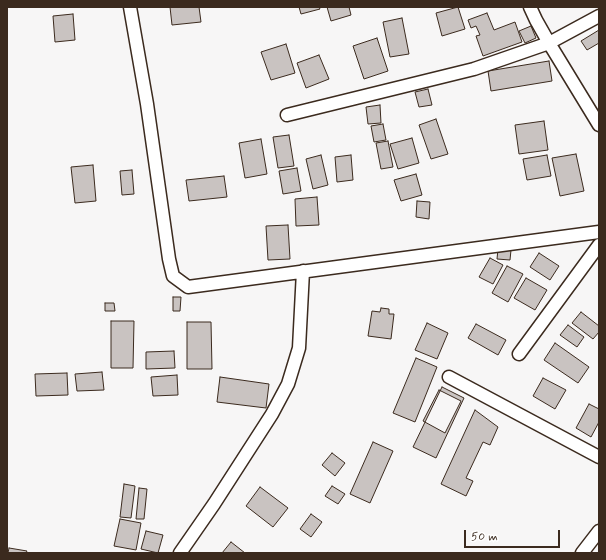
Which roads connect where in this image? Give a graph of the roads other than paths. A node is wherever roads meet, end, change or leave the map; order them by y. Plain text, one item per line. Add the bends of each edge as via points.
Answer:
1 (130, 7) edge
2 (530, 7) edge
3 (599, 16) edge
4 (549, 43) junction
5 (287, 115) dead end
6 (599, 125) edge
7 (599, 232) edge
8 (599, 245) edge
9 (304, 272) junction
10 (519, 354) dead end
11 (449, 377) dead end
12 (599, 458) edge
13 (599, 531) edge
14 (180, 553) edge
15 (582, 553) edge

1 - 9 street via 173,276 188,287
2 - 4 street
3 - 4 street
4 - 5 street via 474,69
4 - 6 street
7 - 9 street
8 - 10 street
9 - 14 street via 299,348 288,384 272,414
11 - 12 street
13 - 15 street

